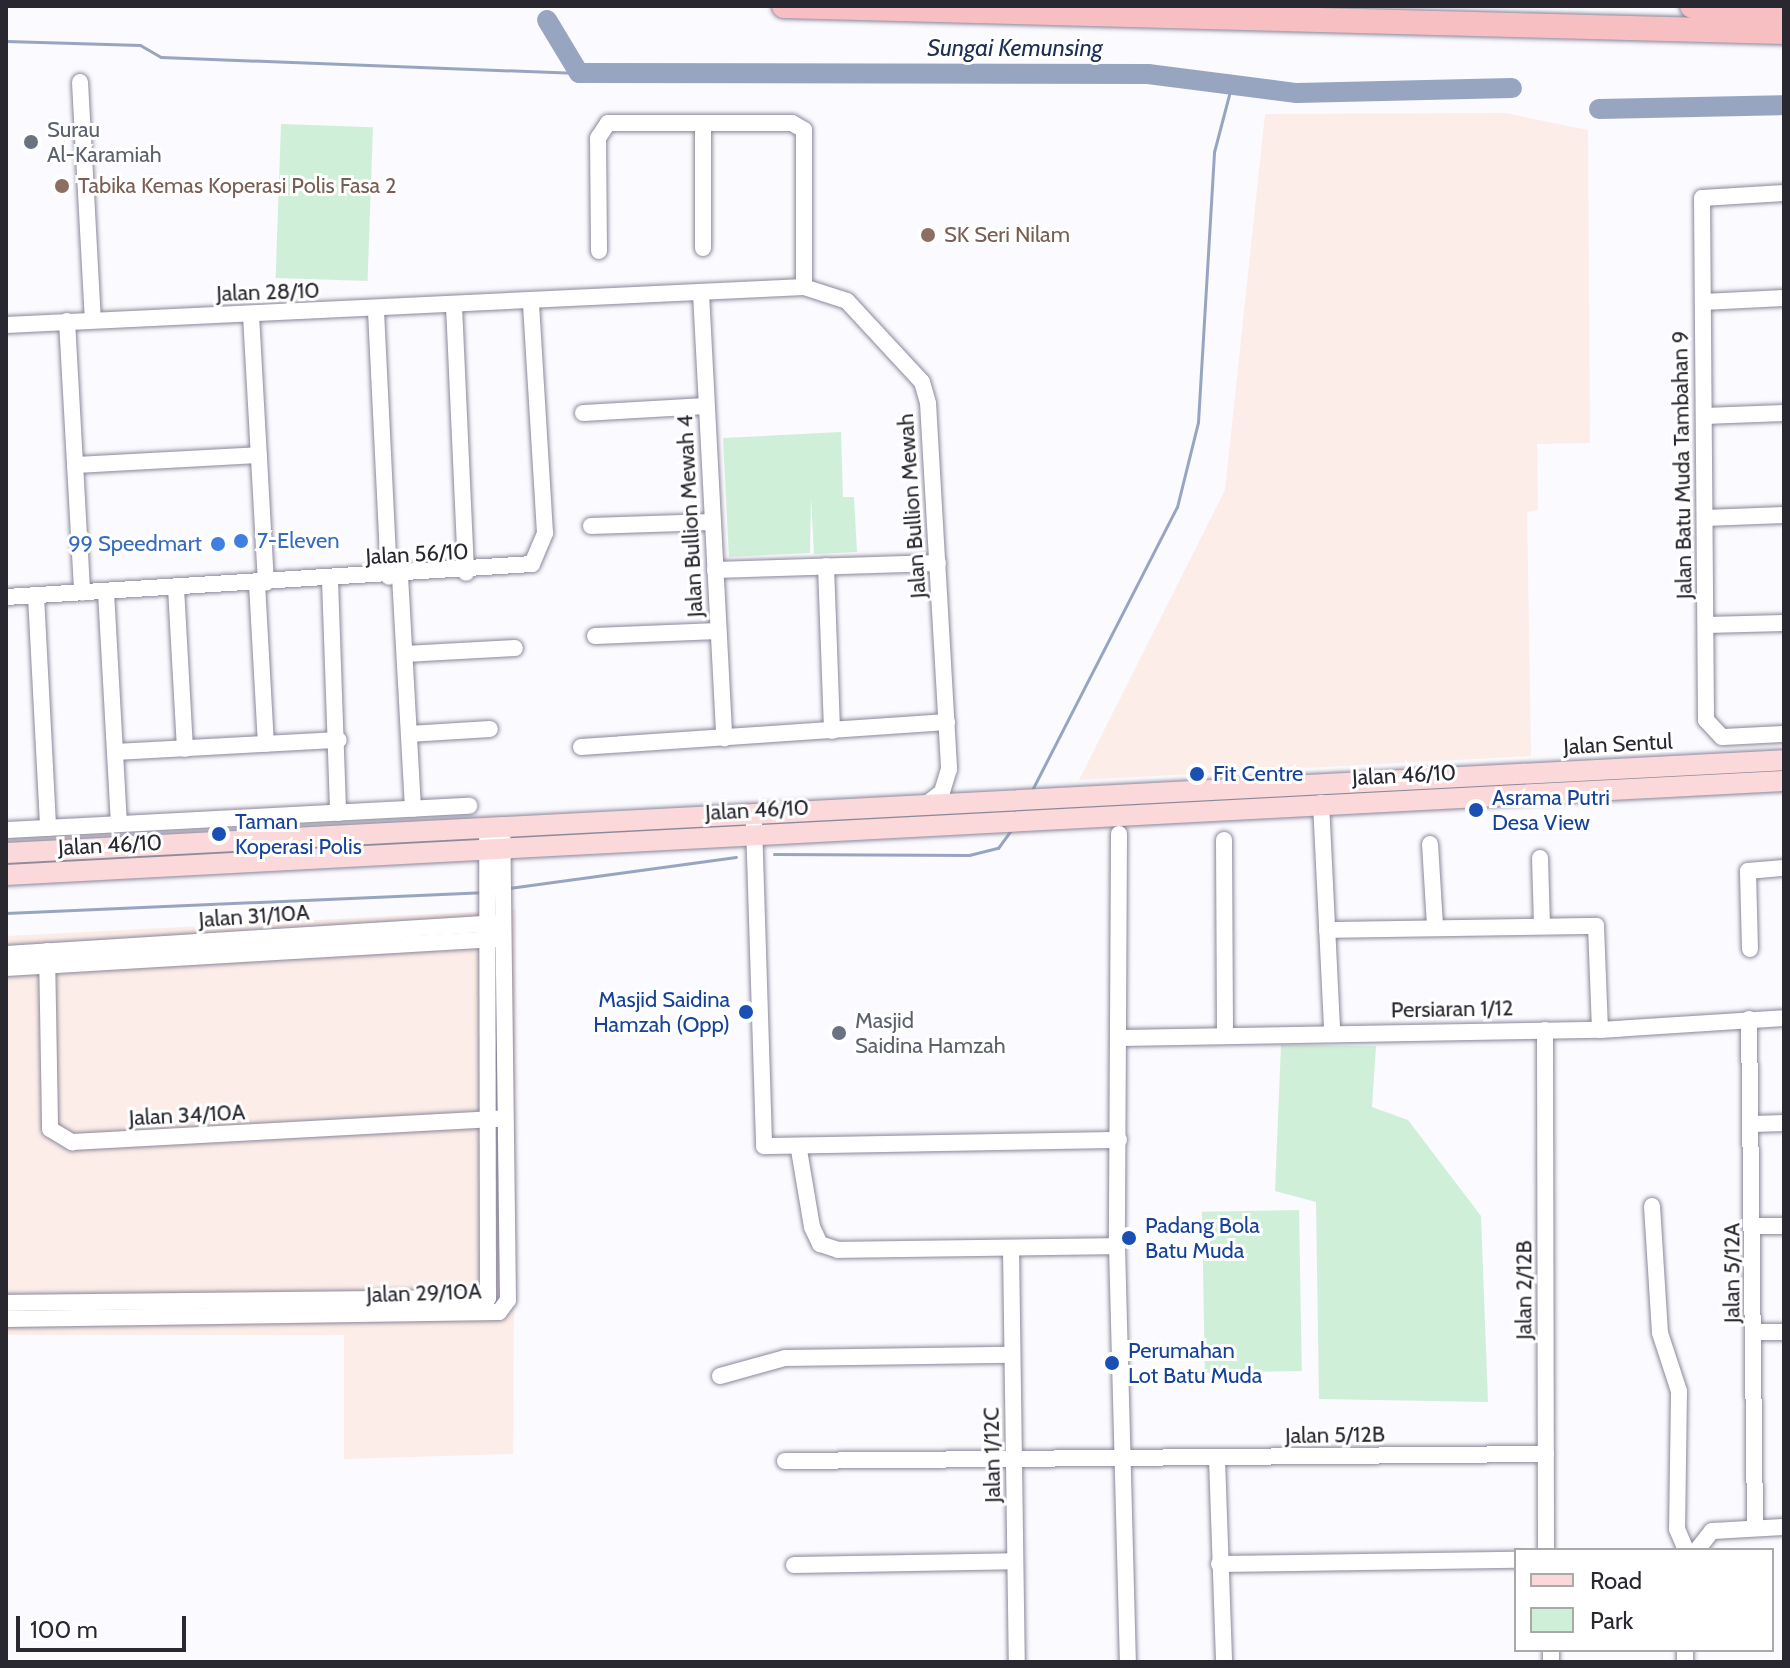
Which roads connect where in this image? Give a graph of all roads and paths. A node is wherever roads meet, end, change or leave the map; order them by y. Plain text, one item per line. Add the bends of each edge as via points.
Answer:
1 (784, 6) edge
2 (1692, 6) edge
3 (1784, 10) edge
4 (1562, 23) junction
5 (1784, 32) edge
6 (1784, 44) edge
7 (80, 82) dead end
8 (703, 123) junction
9 (1784, 193) edge
10 (703, 248) dead end
11 (599, 251) dead end
12 (804, 287) junction
13 (701, 293) junction
14 (1784, 298) edge
15 (531, 302) junction
16 (1703, 302) junction
17 (454, 306) junction
18 (376, 311) junction
19 (251, 315) junction
20 (93, 320) junction
21 (67, 321) junction
22 (6, 325) edge
23 (706, 406) junction
24 (583, 413) dead end
25 (1784, 413) edge
26 (1704, 416) junction
27 (259, 455) junction
28 (75, 465) junction
29 (1784, 515) edge
30 (1705, 518) junction
31 (712, 522) junction
32 (591, 526) dead end
33 (938, 563) junction
34 (826, 566) junction
35 (715, 570) junction
36 (466, 573) junction
37 (395, 576) junction
38 (330, 580) junction
39 (262, 584) junction
40 (176, 588) junction
41 (106, 592) junction
42 (82, 593) junction
43 (36, 596) junction
44 (6, 597) edge
45 (1784, 623) edge
46 (1706, 625) junction
47 (718, 631) junction
48 (595, 636) dead end
49 (515, 648) dead end
50 (405, 654) junction
51 (947, 722) junction
52 (490, 729) dead end
53 (832, 731) junction
54 (409, 734) junction
55 (1784, 734) edge
56 (724, 738) junction
57 (339, 740) junction
58 (266, 744) junction
59 (581, 747) dead end
60 (185, 749) junction
61 (115, 752) junction
62 (1784, 760) edge
63 (949, 769) junction
64 (1454, 776) joint
65 (1784, 781) edge
66 (1511, 794) joint
67 (974, 801) junction
68 (928, 803) junction
69 (1321, 803) junction
70 (469, 806) dead end
71 (413, 809) junction
72 (338, 813) junction
73 (753, 813) junction
74 (119, 824) junction
75 (494, 827) junction
76 (48, 828) junction
77 (6, 830) edge
78 (1119, 834) dead end
79 (754, 835) junction
80 (1224, 840) dead end
81 (1430, 844) dead end
82 (495, 849) junction
83 (6, 853) edge
84 (1540, 858) dead end
85 (1784, 868) edge
86 (6, 875) edge
87 (1542, 925) junction
88 (1435, 926) junction
89 (1327, 930) junction
90 (498, 931) junction
91 (1750, 949) dead end
92 (6, 954) edge
93 (47, 958) junction
94 (6, 968) edge
95 (1784, 1018) edge
96 (1749, 1019) junction
97 (1545, 1030) junction
98 (1600, 1030) junction
99 (1332, 1032) junction
100 (1225, 1035) junction
101 (1121, 1038) junction
102 (498, 1119) junction
103 (1784, 1123) edge
104 (1753, 1124) junction
105 (1119, 1140) junction
106 (799, 1150) junction
107 (1652, 1206) dead end
108 (1754, 1226) junction
109 (1784, 1226) edge
110 (1117, 1246) junction
111 (1011, 1248) junction
112 (6, 1303) edge
113 (6, 1319) edge
114 (1754, 1332) junction
115 (1784, 1332) edge
116 (1012, 1355) junction
117 (720, 1376) dead end
118 (1546, 1454) junction
119 (1217, 1459) junction
120 (785, 1461) dead end
121 (1014, 1461) junction
122 (1124, 1461) junction
123 (1755, 1527) junction
124 (1784, 1527) edge
125 (1546, 1548) edge
126 (1685, 1548) edge
127 (1699, 1548) edge
128 (1514, 1560) edge
129 (1015, 1561) junction
130 (1219, 1564) junction
131 (794, 1565) dead end
132 (1017, 1662) edge
133 (1128, 1662) edge
134 (1224, 1662) edge

1 - 4 highway
2 - 3 highway
4 - 5 highway
4 - 6 highway
7 - 20 street
8 - 10 street
8 - 11 street via 608,123 598,138
8 - 12 street via 792,123 804,130
9 - 16 street, Jalan Batu Muda Tambahan 9 via 1702,198
12 - 13 street, Jalan Bullion Mewah
12 - 33 street, Jalan Bullion Mewah via 847,301 922,382
13 - 15 street, Jalan Bullion Mewah
13 - 23 street, Jalan Bullion Mewah 4
14 - 16 street
15 - 17 street, Jalan 28/10
15 - 36 street, Jalan 56/10 via 545,533 539,559 521,571
16 - 26 street, Jalan Batu Muda Tambahan 9
17 - 18 street, Jalan 28/10
17 - 36 street
18 - 19 street, Jalan 28/10
18 - 37 street
19 - 20 street, Jalan 28/10
19 - 27 street
20 - 21 street, Jalan 28/10
21 - 22 street, Jalan 28/10
21 - 28 street
23 - 24 street
23 - 31 street, Jalan Bullion Mewah 4
25 - 26 street
26 - 30 street, Jalan Batu Muda Tambahan 9
27 - 28 street
27 - 39 street
28 - 42 street
29 - 30 street
30 - 46 street, Jalan Batu Muda Tambahan 9
31 - 32 street
31 - 35 street, Jalan Bullion Mewah 4
33 - 34 street
33 - 51 street, Jalan Bullion Mewah
34 - 35 street
34 - 53 street
35 - 47 street, Jalan Bullion Mewah 4
36 - 37 street, Jalan 56/10
37 - 38 street, Jalan 56/10
37 - 50 street
38 - 39 street, Jalan 56/10
38 - 57 street
39 - 40 street, Jalan 56/10
39 - 58 street
40 - 41 street, Jalan 56/10
40 - 60 street
41 - 42 street, Jalan 56/10
41 - 61 street
42 - 43 street, Jalan 56/10
43 - 44 street, Jalan 56/10
43 - 76 street
45 - 46 street
46 - 55 street, Jalan Batu Muda Tambahan 9 via 1711,731
47 - 48 street
47 - 56 street, Jalan Bullion Mewah 4
49 - 50 street
50 - 54 street
51 - 53 street
51 - 63 street, Jalan Bullion Mewah
52 - 54 street
53 - 56 street
54 - 71 street
56 - 59 street
57 - 58 street
57 - 72 street
58 - 60 street
60 - 61 street
61 - 74 street
62 - 64 main road, Jalan Sentul
63 - 67 street
63 - 68 street via 942,792
64 - 67 main road, Jalan 46/10
65 - 66 main road, Jalan Sentul
66 - 69 main road, Jalan 46/10
67 - 68 main road, Jalan 46/10
68 - 73 main road, Jalan 46/10
69 - 79 main road, Jalan 46/10
69 - 89 street
70 - 71 street, Jalan 46/10
71 - 72 street, Jalan 46/10
72 - 74 street, Jalan 46/10
73 - 75 main road, Jalan 46/10
73 - 79 street
74 - 76 street, Jalan 46/10
75 - 82 street, Jalan 29/10A
75 - 83 main road, Jalan 46/10
76 - 77 street, Jalan 46/10
78 - 101 street
79 - 82 main road, Jalan 46/10
79 - 106 street via 760,1135 770,1148
80 - 100 street
81 - 88 street
82 - 86 main road, Jalan 46/10
82 - 90 street, Jalan 29/10A
84 - 87 street
85 - 91 street via 1748,871
87 - 88 street
87 - 98 street via 1596,926
88 - 89 street
89 - 99 street
90 - 93 street, Jalan 31/10A
90 - 102 street, Jalan 29/10A
92 - 93 street, Jalan 31/10A
93 - 94 street, Jalan 31/10A
93 - 102 street, Jalan 34/10A via 50,1129 72,1142
95 - 96 street, Persiaran 1/12
96 - 98 street, Persiaran 1/12
96 - 104 street, Jalan 5/12A
97 - 98 street, Persiaran 1/12
97 - 99 street, Persiaran 1/12
97 - 118 street, Jalan 2/12B
99 - 100 street, Persiaran 1/12
100 - 101 street, Persiaran 1/12
101 - 105 street
102 - 112 street, Jalan 29/10A via 488,1298
102 - 113 street, Jalan 29/10A via 508,1300 499,1312
103 - 104 street
104 - 108 street, Jalan 5/12A
105 - 106 street
105 - 110 street
106 - 111 street via 820,1244
107 - 126 street via 1660,1333 1679,1391 1677,1529
108 - 109 street
108 - 114 street, Jalan 5/12A
110 - 111 street
110 - 122 street
111 - 116 street, Jalan 1/12C
114 - 115 street
114 - 123 street, Jalan 5/12A
116 - 117 street via 785,1358
116 - 121 street, Jalan 1/12C
118 - 119 street, Jalan 5/12B
118 - 125 street, Jalan 2/12B
119 - 122 street, Jalan 5/12B
119 - 130 street
120 - 121 street, Jalan 5/12B
121 - 122 street, Jalan 5/12B
121 - 129 street, Jalan 1/12C
122 - 133 street
123 - 124 street
123 - 127 street via 1712,1531
128 - 130 street
129 - 131 street
129 - 132 street, Jalan 1/12C
130 - 134 street

